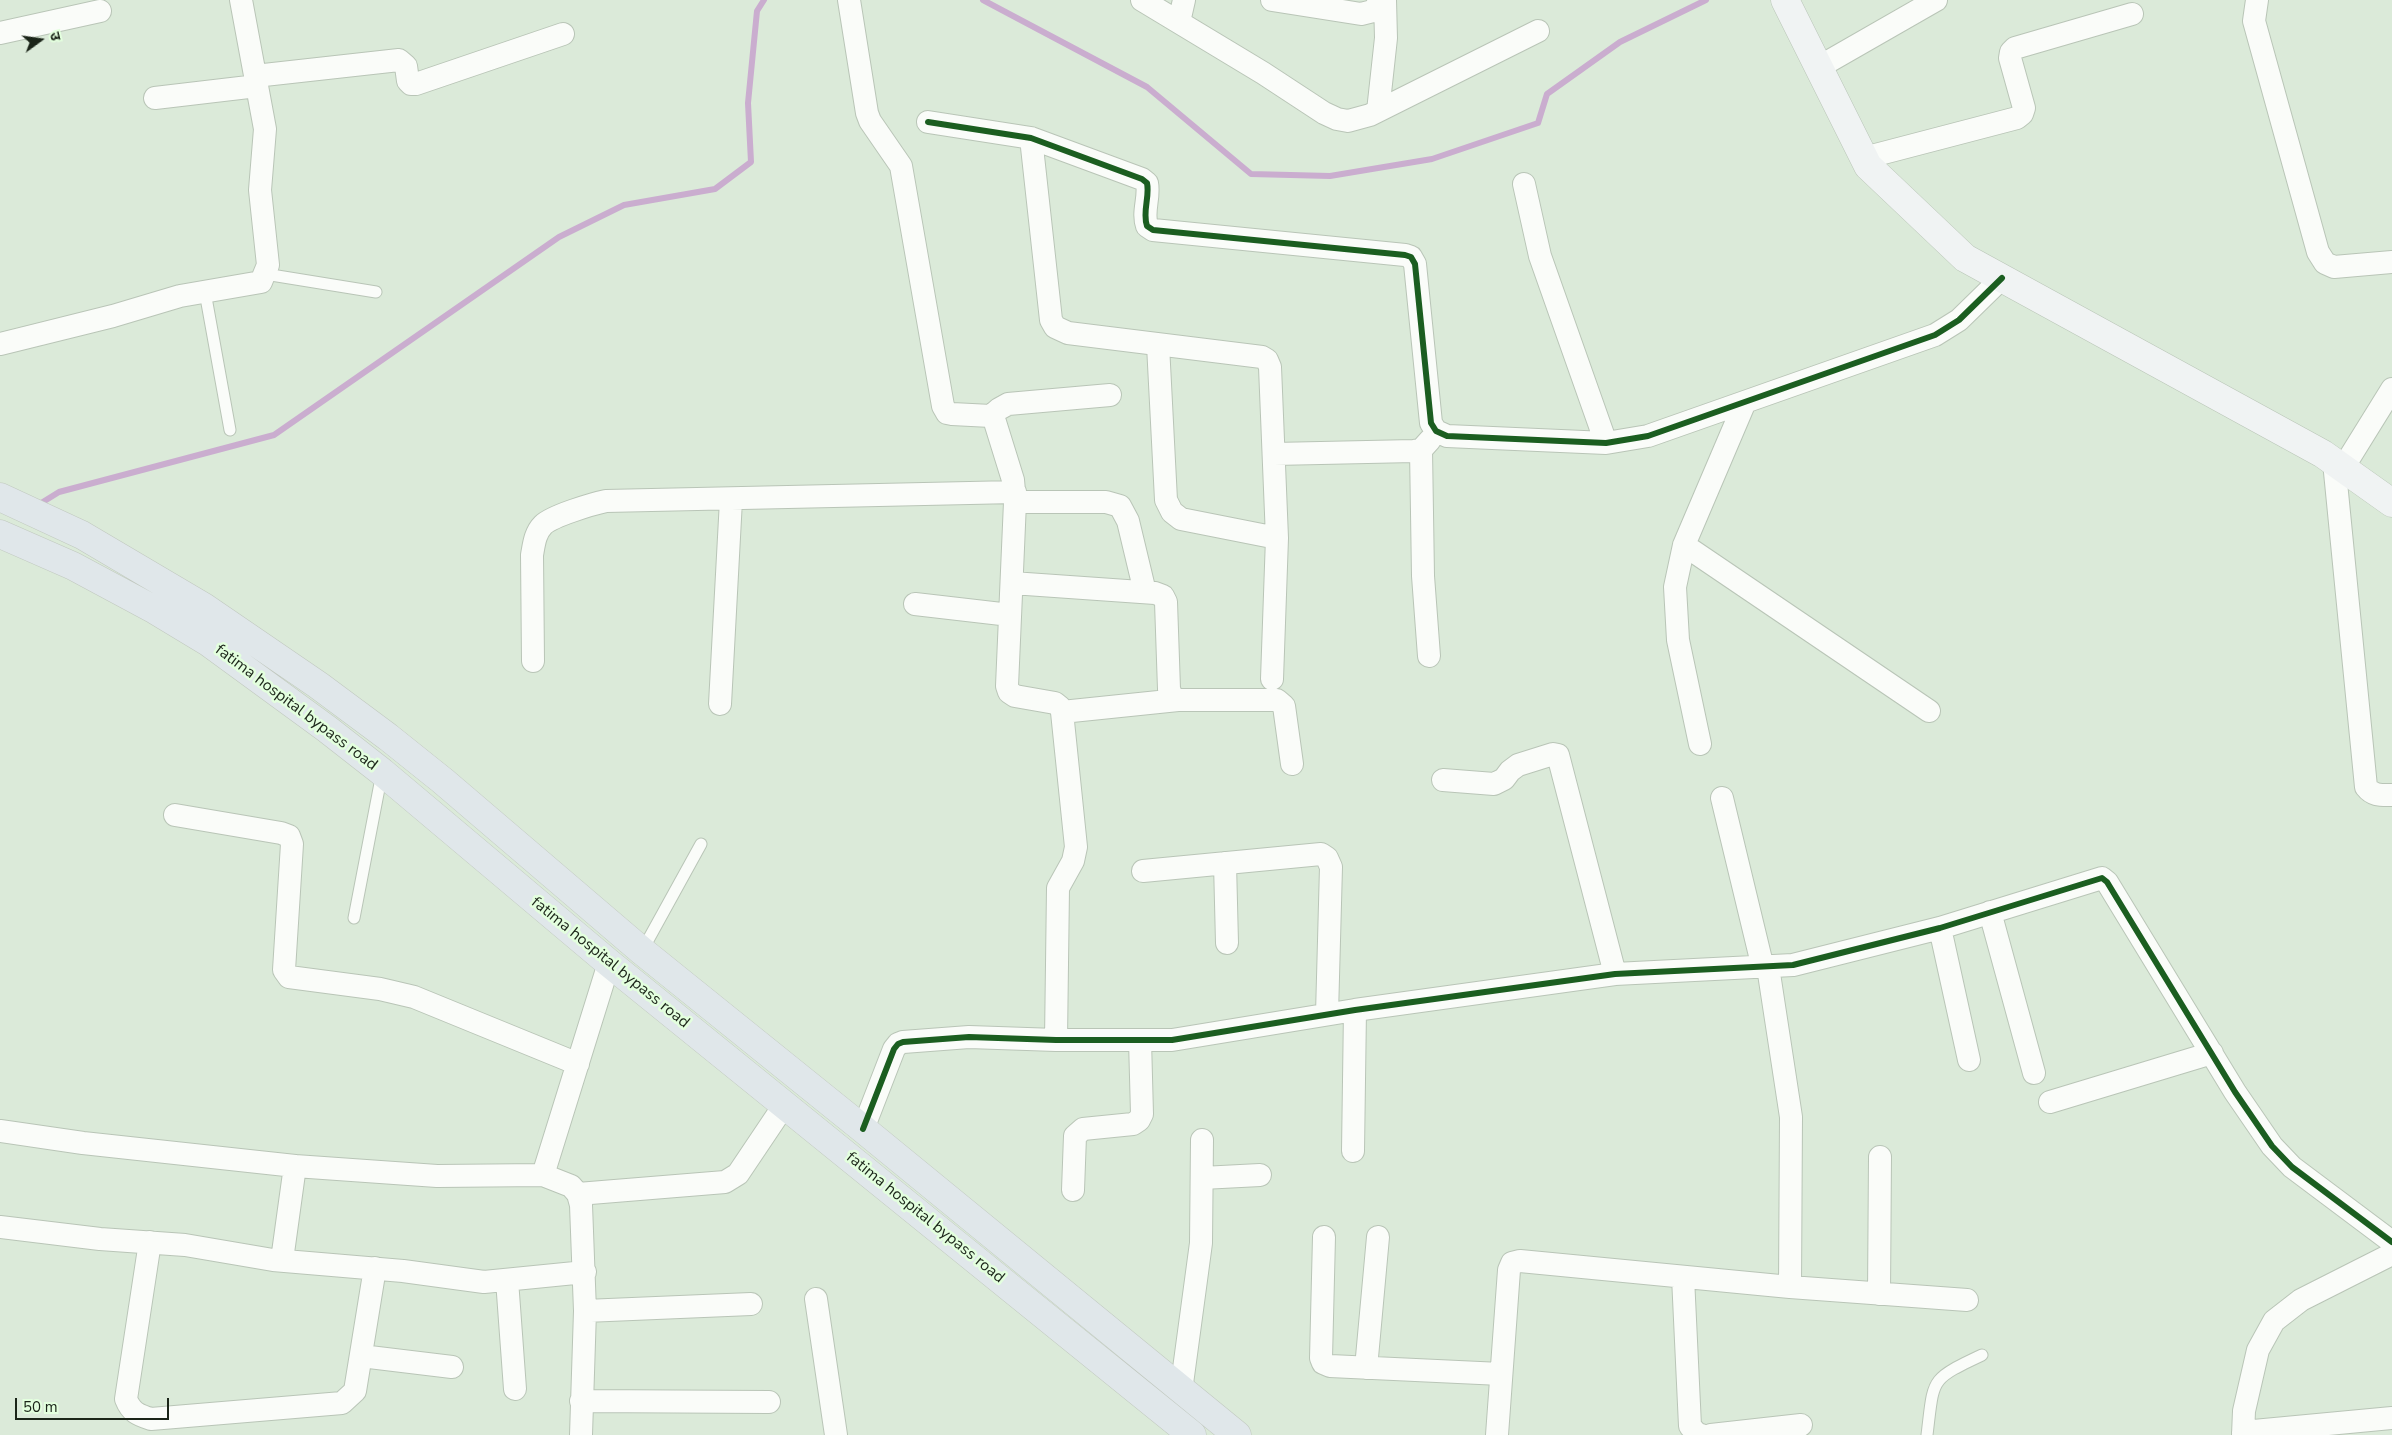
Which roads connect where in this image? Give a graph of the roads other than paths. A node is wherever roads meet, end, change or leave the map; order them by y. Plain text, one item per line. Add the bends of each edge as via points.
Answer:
1 (241, 0) edge
2 (850, 0) edge
3 (1142, 0) edge
4 (1184, 0) edge
5 (1272, 0) edge
6 (1383, 0) edge
7 (1785, 0) edge
8 (1936, 0) edge
9 (2257, 0) edge
10 (100, 11) dead end
11 (2132, 14) dead end
12 (1179, 22) junction
13 (1538, 31) dead end
14 (0, 33) edge
15 (563, 34) dead end
16 (1814, 56) junction
17 (256, 81) junction
18 (155, 98) dead end
19 (1378, 111) junction
20 (928, 122) dead end
21 (1031, 138) junction
22 (1864, 158) junction
23 (1524, 184) dead end
24 (2392, 262) edge
25 (265, 274) junction
26 (2002, 278) junction
27 (205, 292) junction
28 (376, 292) dead end
29 (0, 344) edge
30 (1158, 346) junction
31 (2392, 389) edge
32 (1110, 395) dead end
33 (1745, 402) junction
34 (991, 416) junction
35 (230, 430) dead end
36 (1436, 431) junction
37 (1606, 443) junction
38 (1421, 450) junction
39 (1274, 454) junction
40 (2339, 465) junction
41 (0, 497) edge
42 (1015, 497) junction
43 (732, 500) junction
44 (2392, 503) edge
45 (0, 534) edge
46 (1277, 538) junction
47 (1684, 545) junction
48 (1012, 583) junction
49 (1145, 592) junction
50 (915, 604) dead end
51 (1010, 615) junction
52 (1429, 656) dead end
53 (533, 661) dead end
54 (1272, 679) dead end
55 (1178, 700) junction
56 (720, 704) dead end
57 (1930, 711) dead end
58 (1062, 712) junction
59 (1700, 744) dead end
60 (1292, 764) dead end
61 (382, 772) junction
62 (1443, 780) dead end
63 (2392, 794) edge
64 (1722, 798) dead end
65 (175, 815) dead end
66 (701, 844) dead end
67 (1225, 863) junction
68 (1143, 871) dead end
69 (1990, 912) junction
70 (354, 918) dead end
71 (1940, 928) junction
72 (1227, 944) dead end
73 (642, 951) junction
74 (609, 963) junction
75 (1765, 967) junction
76 (1615, 974) junction
77 (1354, 1010) junction
78 (1327, 1014) junction
79 (1056, 1040) junction
80 (1140, 1040) junction
81 (2212, 1053) junction
82 (1969, 1060) dead end
83 (578, 1064) junction
84 (2034, 1073) dead end
85 (2050, 1102) dead end
86 (785, 1104) junction
87 (863, 1129) junction
88 (0, 1131) edge
89 (1202, 1140) dead end
90 (1354, 1151) dead end
91 (1880, 1157) dead end
92 (296, 1166) junction
93 (919, 1174) junction
94 (1260, 1175) dead end
95 (543, 1176) junction
96 (1202, 1178) junction
97 (1073, 1190) dead end
98 (578, 1194) junction
99 (900, 1197) junction
100 (0, 1226) edge
101 (1324, 1237) dead end
102 (1378, 1237) dead end
103 (150, 1242) junction
104 (2392, 1242) edge
105 (2392, 1254) edge
106 (282, 1260) junction
107 (375, 1268) junction
108 (585, 1272) junction
109 (1683, 1277) junction
110 (507, 1280) junction
111 (1790, 1287) junction
112 (1879, 1294) junction
113 (816, 1299) dead end
114 (1967, 1300) dead end
115 (751, 1304) dead end
116 (585, 1311) junction
117 (1982, 1355) dead end
118 (361, 1356) junction
119 (452, 1367) dead end
120 (1366, 1368) junction
121 (1501, 1374) junction
122 (515, 1389) dead end
123 (1181, 1391) junction
124 (581, 1401) junction
125 (769, 1402) dead end
126 (2388, 1424) edge
127 (1801, 1425) dead end
128 (2243, 1433) edge
129 (581, 1435) edge
130 (836, 1435) edge
131 (1192, 1435) edge
132 (1237, 1435) edge
133 (1497, 1435) edge
134 (1701, 1435) edge
135 (1711, 1435) edge
136 (1926, 1435) edge

1 - 17 street
2 - 34 street via 867,113 900,166 943,406 947,413
3 - 12 street
4 - 12 street
5 - 6 street via 1361,14 1373,11
6 - 19 street via 1386,38
7 - 16 main road
8 - 16 street
9 - 24 street via 2254,21 2318,252 2325,263 2334,267
10 - 14 street
11 - 22 street via 2011,52 2024,108 2017,118
12 - 19 street via 1330,116 1348,121
13 - 19 street
15 - 17 street via 416,84 408,81 406,66 399,60
16 - 22 main road
17 - 18 street
17 - 25 street via 265,129 260,190 268,265
20 - 21 street
21 - 30 street via 1051,320 1055,327 1068,334
21 - 36 street via 1142,179 1148,190 1145,219 1153,230 1412,257 1416,264 1430,423
22 - 26 main road via 1868,166 1965,258
23 - 37 street via 1540,256
25 - 27 street via 261,282
25 - 28 lane
26 - 33 street via 1959,320 1935,335
26 - 40 main road
27 - 29 street
27 - 35 lane
30 - 39 street via 1268,360
30 - 46 street via 1166,500 1172,512 1181,519
31 - 40 street
32 - 34 street via 1008,404
33 - 37 street via 1648,436
33 - 47 street
34 - 42 street
36 - 37 street via 1447,436
36 - 38 street
38 - 39 street
38 - 52 street via 1423,576
39 - 46 street
40 - 44 main road
40 - 63 street via 2366,787 2377,795
41 - 73 highway, fatima hospital bypass road via 82,535 204,607 318,685 443,781
42 - 43 street
42 - 48 street
42 - 49 street via 1106,502 1120,506 1128,521
43 - 53 street via 606,501 584,506 544,523 534,540 532,555
43 - 56 street
45 - 61 highway, fatima hospital bypass road via 72,566 208,642
46 - 54 street
47 - 57 street
47 - 59 street via 1675,587 1678,640
48 - 49 street
48 - 51 street
49 - 55 street via 1163,596 1166,602 1169,689 1172,697
50 - 51 street
51 - 58 street via 1009,692 1054,703
55 - 58 street
55 - 60 street via 1282,702
58 - 79 street via 1076,854 1058,888
61 - 70 lane
61 - 74 highway, fatima hospital bypass road
62 - 76 street via 1494,784 1504,779 1513,767 1558,754
64 - 75 street
65 - 83 street via 289,836 292,844 284,970 289,977 380,989 414,997
66 - 73 lane
67 - 68 street
67 - 72 street
67 - 78 street via 1321,854 1328,858 1331,867
69 - 71 street
69 - 81 street via 2102,878
69 - 84 street
71 - 75 street via 1805,963
71 - 82 street
73 - 87 highway, fatima hospital bypass road
74 - 83 street
74 - 86 highway, fatima hospital bypass road
75 - 76 street
75 - 111 street via 1791,1117
76 - 77 street
77 - 78 street
77 - 90 street
78 - 80 street via 1187,1038
79 - 80 street
79 - 87 street via 969,1036 898,1044
80 - 97 street via 1142,1114 1133,1124 1083,1129 1075,1136
81 - 85 street
81 - 104 street via 2282,1158
83 - 95 street
86 - 98 street via 732,1179
86 - 99 highway, fatima hospital bypass road
87 - 93 highway, fatima hospital bypass road
88 - 92 street
89 - 96 street
91 - 112 street
92 - 95 street via 437,1176
92 - 106 street
93 - 99 highway
93 - 123 highway, fatima hospital bypass road
94 - 96 street
95 - 98 street via 571,1186
96 - 123 street via 1201,1243
98 - 108 street
99 - 131 highway, fatima hospital bypass road
100 - 103 street
101 - 120 street via 1321,1358 1330,1366
102 - 120 street
103 - 106 street
103 - 118 street via 126,1399 130,1410 140,1416 151,1419 342,1403 355,1391
105 - 128 street via 2301,1300 2274,1321 2258,1350 2244,1410
106 - 107 street
107 - 110 street via 484,1282
107 - 118 street
108 - 110 street
108 - 116 street
109 - 111 street
109 - 121 street via 1520,1261 1512,1263 1508,1270
109 - 134 street via 1690,1426
110 - 122 street
111 - 112 street
112 - 114 street
113 - 130 street
115 - 116 street
116 - 124 street
117 - 136 lane via 1939,1378 1932,1389
118 - 119 street
120 - 121 street
121 - 133 street
123 - 132 highway, fatima hospital bypass road
124 - 125 street
124 - 129 street
126 - 128 street
127 - 135 street

